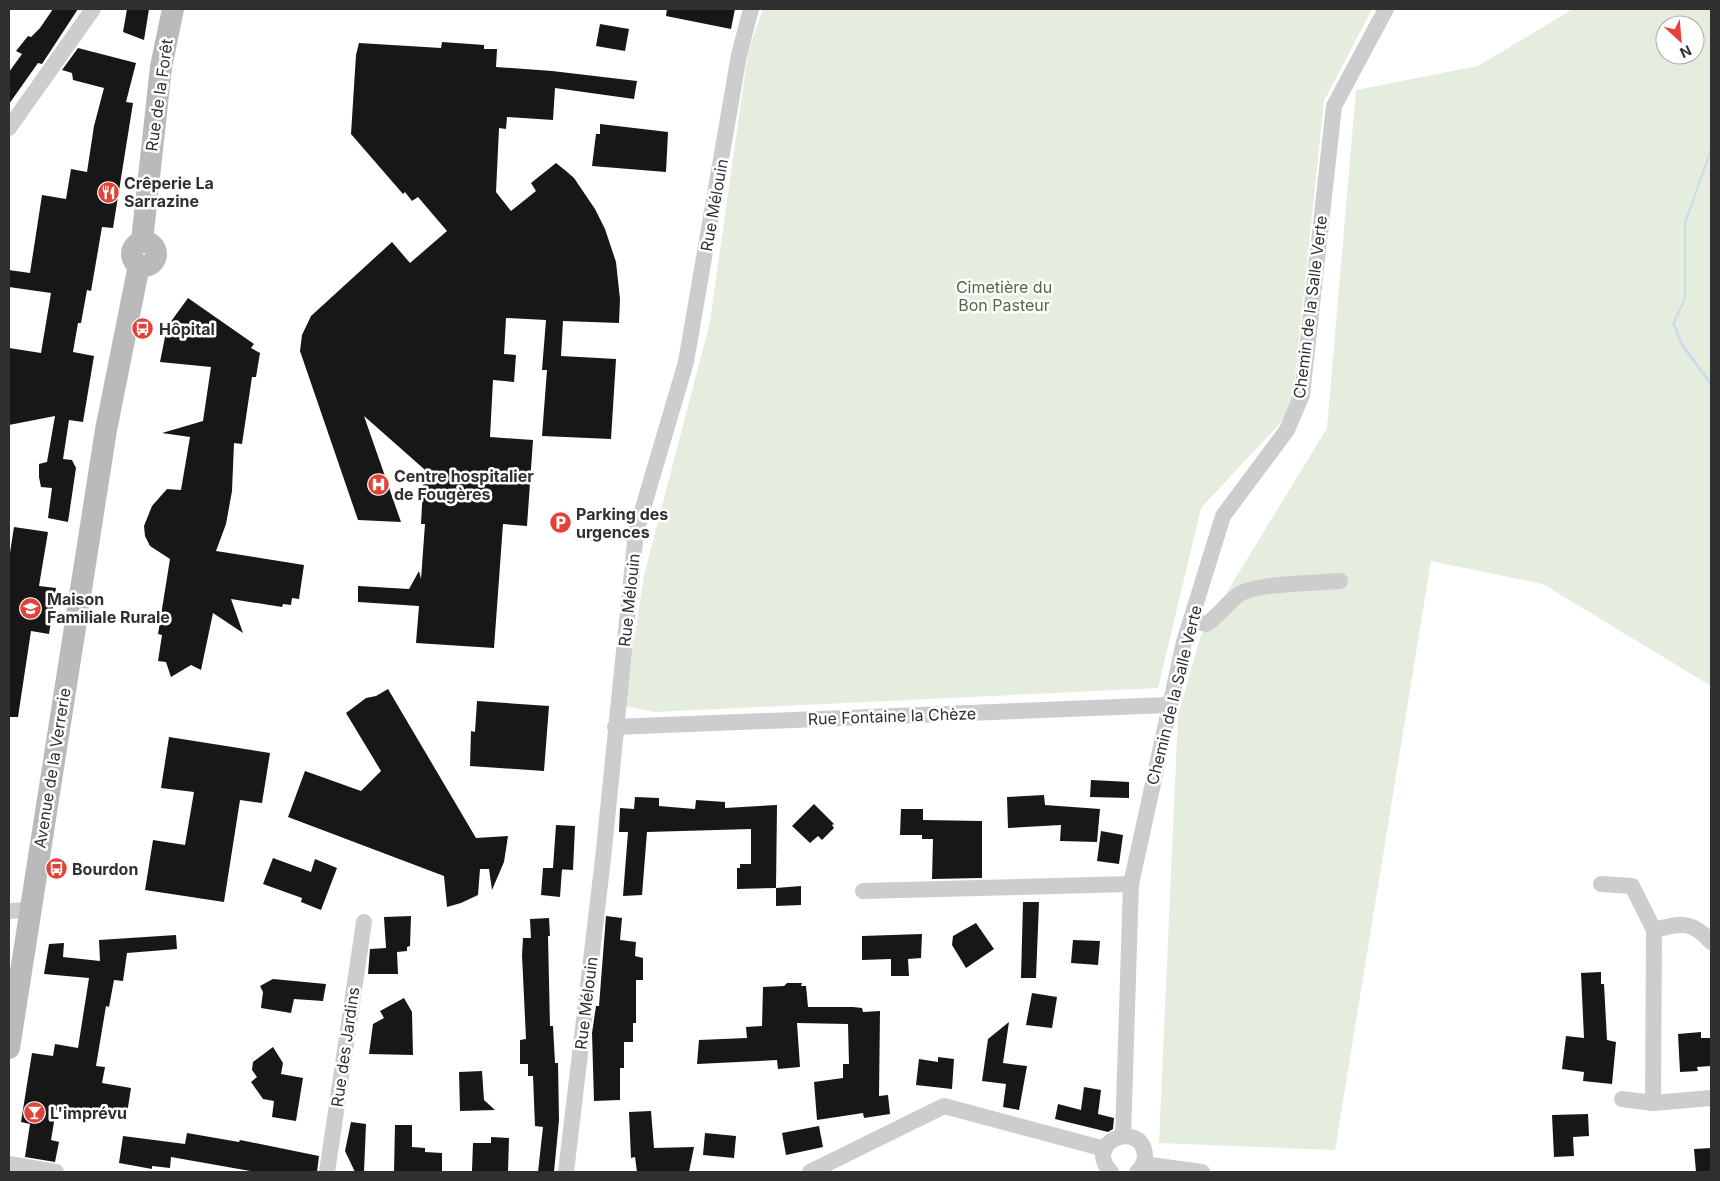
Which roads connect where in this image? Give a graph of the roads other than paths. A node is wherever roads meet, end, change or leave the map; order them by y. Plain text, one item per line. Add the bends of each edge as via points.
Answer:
1 (93, 9) edge
2 (172, 9) edge
3 (751, 9) edge
4 (1386, 9) edge
5 (9, 128) edge
6 (96, 488) joint
7 (1340, 581) dead end
8 (1191, 621) junction
9 (1169, 705) junction
10 (615, 727) junction
11 (1131, 884) junction
12 (1601, 884) dead end
13 (863, 891) dead end
14 (19, 911) edge
15 (364, 922) dead end
16 (1654, 930) junction
17 (1711, 942) edge
18 (9, 1048) edge
19 (1711, 1098) edge
20 (1622, 1099) dead end
21 (1653, 1103) junction
22 (1123, 1136) junction
23 (1105, 1149) junction
24 (9, 1164) edge
25 (1140, 1168) edge
26 (56, 1172) edge
27 (326, 1172) edge
28 (566, 1172) edge
29 (810, 1172) edge
30 (1111, 1172) edge
31 (1202, 1172) edge

1 - 5 street
2 - 6 main road, Rue de la Forêt via 161,67 142,241 132,252 132,257 140,265
3 - 10 street, Rue Mélouin via 739,55 686,362 636,532
4 - 8 street, Chemin de la Salle Verte via 1334,106 1302,395 1287,430 1223,516
6 - 14 main road, Avenue de la Verrerie
7 - 8 street via 1253,588 1238,595 1206,624
8 - 9 street, Chemin de la Salle Verte
9 - 10 street, Rue Fontaine la Chèze
9 - 11 street, Chemin de la Salle Verte
10 - 28 street, Rue Mélouin via 604,859
11 - 13 street
11 - 22 street, Chemin de la Salle Verte
12 - 16 street via 1632,886
14 - 18 main road, Avenue de la Verrerie
15 - 27 street, Rue des Jardins
16 - 17 street via 1678,923 1700,929
16 - 21 street
19 - 21 street
20 - 21 street
22 - 23 street via 1112,1140
22 - 25 street via 1130,1136 1141,1144 1144,1150
23 - 29 street via 944,1106
23 - 30 street via 1104,1161
24 - 26 street
25 - 31 street

